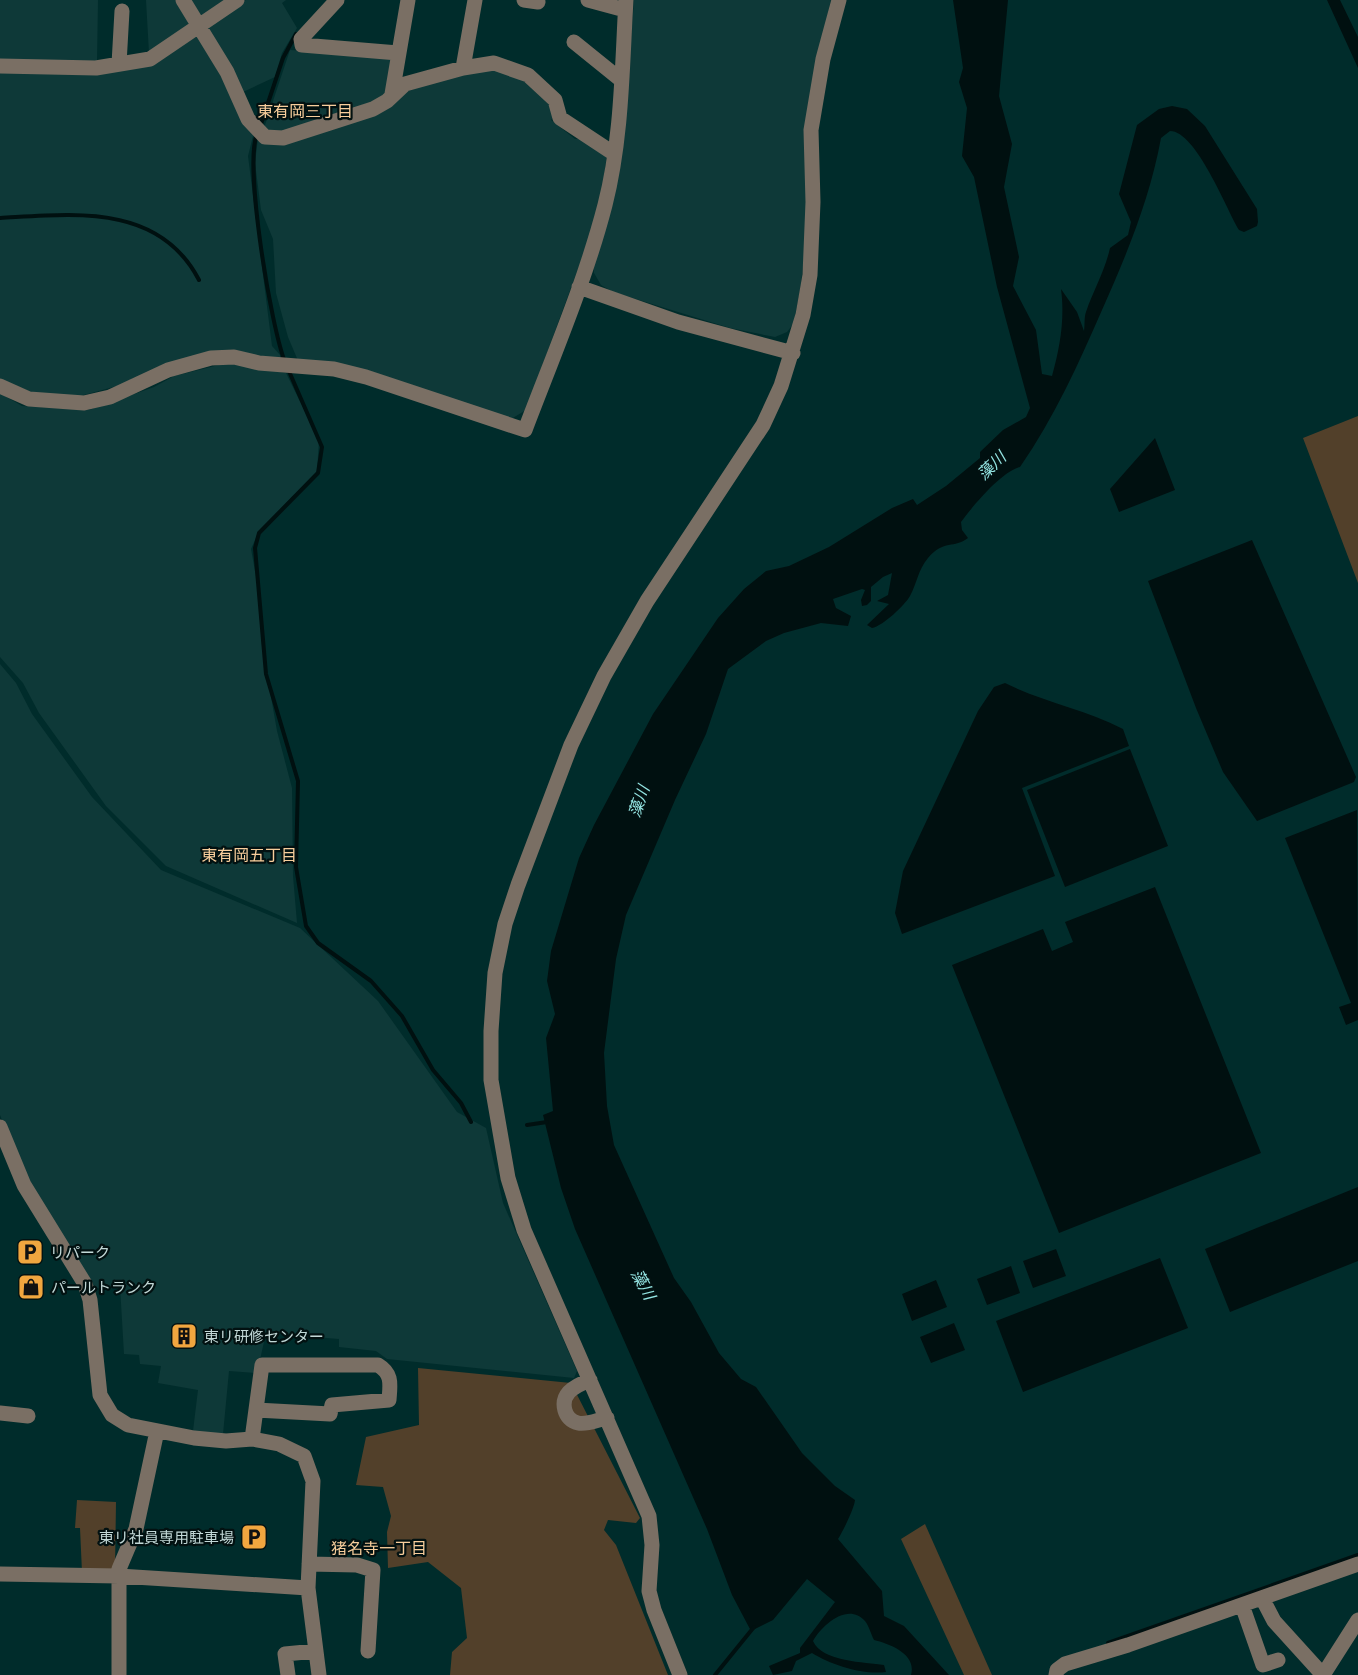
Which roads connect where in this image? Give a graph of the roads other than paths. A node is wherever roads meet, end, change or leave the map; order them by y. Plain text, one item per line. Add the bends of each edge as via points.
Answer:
1 (183, 0) edge
2 (237, 0) edge
3 (337, 0) edge
4 (408, 0) edge
5 (475, 0) edge
6 (588, 0) edge
7 (839, 0) edge
8 (625, 5) edge
9 (122, 11) dead end
10 (200, 25) junction
11 (574, 42) dead end
12 (398, 53) junction
13 (119, 64) junction
14 (0, 66) edge
15 (463, 68) junction
16 (621, 80) junction
17 (392, 94) junction
18 (613, 153) junction
19 (579, 287) junction
20 (793, 353) junction
21 (0, 386) edge
22 (0, 1127) edge
23 (590, 1380) junction
24 (256, 1410) junction
25 (0, 1413) edge
26 (28, 1416) dead end
27 (607, 1418) junction
28 (157, 1431) junction
29 (252, 1439) junction
30 (309, 1564) junction
31 (1358, 1564) edge
32 (0, 1574) edge
33 (119, 1576) junction
34 (309, 1588) junction
35 (1262, 1598) junction
36 (1242, 1605) junction
37 (1358, 1620) edge
38 (316, 1651) junction
39 (368, 1651) dead end
40 (1278, 1660) dead end
41 (118, 1675) edge
42 (288, 1675) edge
43 (319, 1675) edge
44 (680, 1675) edge
45 (1056, 1675) edge
46 (1323, 1675) edge

1 - 10 street
2 - 10 street
3 - 12 street via 301,39 302,45
4 - 12 street
5 - 15 street
6 - 8 street
7 - 20 street via 815,96 811,130 810,275
8 - 16 street
9 - 13 street
10 - 13 street via 150,58
10 - 17 street via 257,131 269,138 283,138 373,109 387,102
11 - 16 street
12 - 17 street
13 - 14 street via 96,68
15 - 17 street via 405,84
15 - 18 street via 494,63 528,75 555,100 561,118
16 - 18 street
18 - 19 street via 605,203
19 - 20 street via 678,322
19 - 21 street via 525,430 366,376 234,357 211,358 168,370 110,398 84,403 29,399
20 - 23 street via 763,425 647,601 604,676 571,745 518,885 495,973 491,1080 508,1178 524,1230
22 - 28 street via 24,1185 86,1284 104,1406 128,1425
23 - 27 street
23 - 27 street via 565,1397 567,1417 576,1423
24 - 24 street via 262,1365 378,1365 387,1370 391,1382 388,1400 332,1405 330,1414
24 - 29 street
25 - 26 street
27 - 44 street via 649,1516 649,1591
28 - 29 street via 210,1439
28 - 33 street via 136,1529
29 - 30 street via 279,1444 304,1456 313,1481
30 - 34 street
30 - 39 street via 357,1565 373,1570
31 - 35 street
32 - 33 street
33 - 34 street
33 - 41 street
34 - 38 street
35 - 36 street
35 - 46 street via 1274,1621
36 - 40 street via 1264,1668
36 - 45 street via 1065,1664 1056,1670
37 - 46 street
38 - 42 street via 285,1654
38 - 43 street

